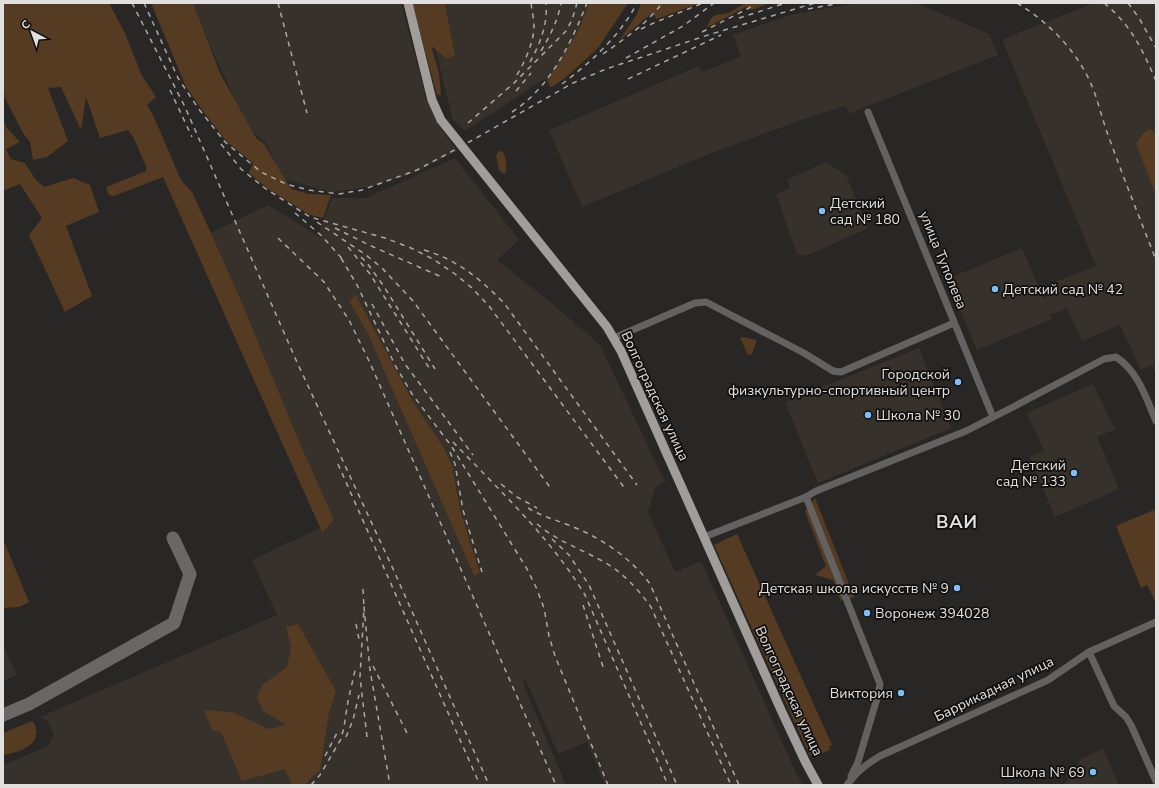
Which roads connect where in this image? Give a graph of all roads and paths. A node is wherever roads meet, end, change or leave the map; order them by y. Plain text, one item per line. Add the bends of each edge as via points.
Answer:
1 (408, 3) edge
2 (868, 112) dead end
3 (954, 323) junction
4 (614, 338) junction
5 (993, 417) junction
6 (1156, 421) edge
7 (806, 497) junction
8 (704, 537) junction
9 (1156, 622) edge
10 (1089, 652) junction
11 (1156, 781) edge
12 (818, 785) edge
13 (847, 785) edge

1 - 4 main road, Волгоградская улица via 432,100 441,120
2 - 3 street, улица Туполева
3 - 4 street via 841,372 833,371 706,302 695,303
3 - 5 street, улица Туполева
4 - 8 main road, Волгоградская улица
5 - 6 street via 1104,359 1116,357 1125,362 1134,374
5 - 7 street via 966,431
7 - 8 street
7 - 13 street, Баррикадная улица via 880,684 858,762
8 - 12 main road, Волгоградская улица via 781,710
9 - 10 street, Баррикадная улица
10 - 11 street via 1114,706 1131,725
10 - 13 street, Баррикадная улица via 1048,680 874,760 855,774

